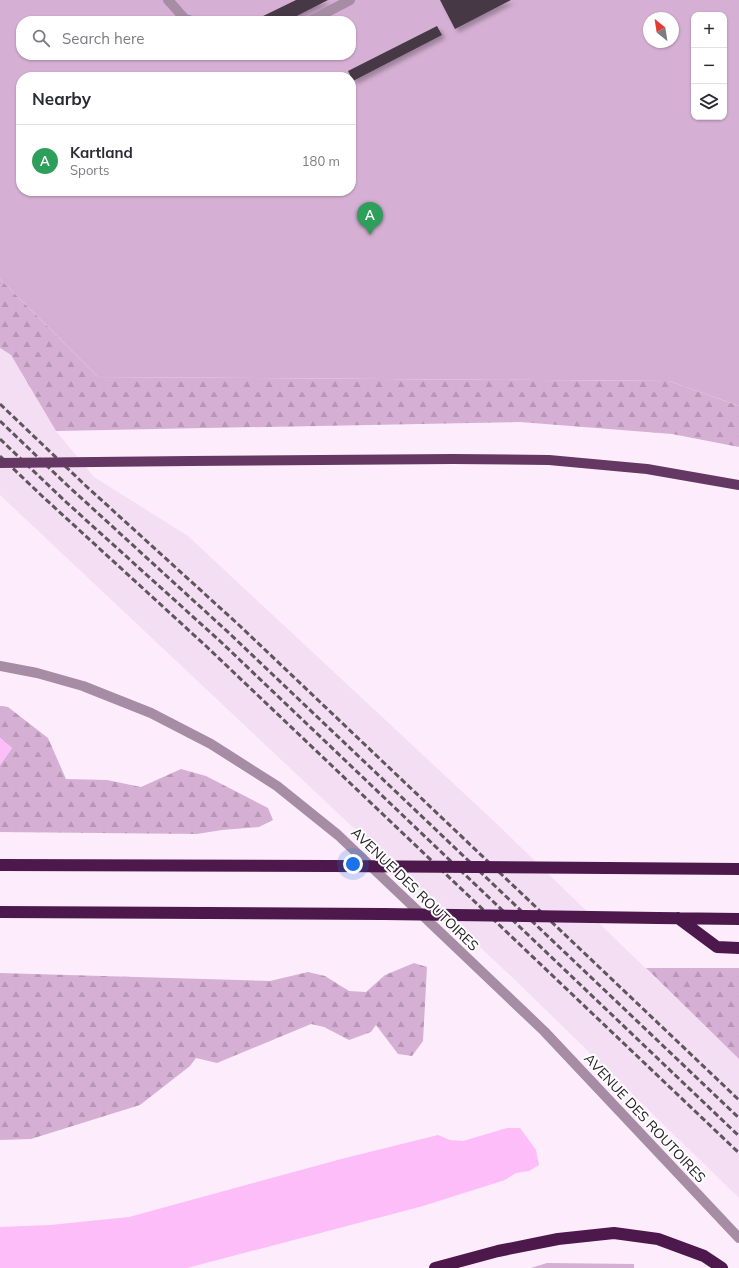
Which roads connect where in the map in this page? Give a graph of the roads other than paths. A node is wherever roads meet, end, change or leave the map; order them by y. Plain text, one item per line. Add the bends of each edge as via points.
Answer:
1 (168, 0) edge
2 (350, 0) edge
3 (182, 16) edge
4 (320, 16) edge
5 (0, 464) edge
6 (739, 485) edge
7 (0, 666) edge
8 (0, 865) edge
9 (739, 869) edge
10 (0, 912) edge
11 (678, 918) junction
12 (739, 919) edge
13 (739, 948) edge
14 (739, 1238) edge
15 (435, 1268) edge
16 (722, 1268) edge

1 - 3 street
2 - 4 street
5 - 6 main road, bridge via 549,460 647,469
7 - 14 street, AVENUE DES ROUTOIRES via 37,672 84,686 150,713 211,744 277,786 338,835 544,1031
8 - 9 highway, bridge
10 - 11 highway, bridge
11 - 12 highway
11 - 13 highway via 717,947
15 - 16 highway via 498,1251 558,1239 614,1233 658,1239 704,1256

